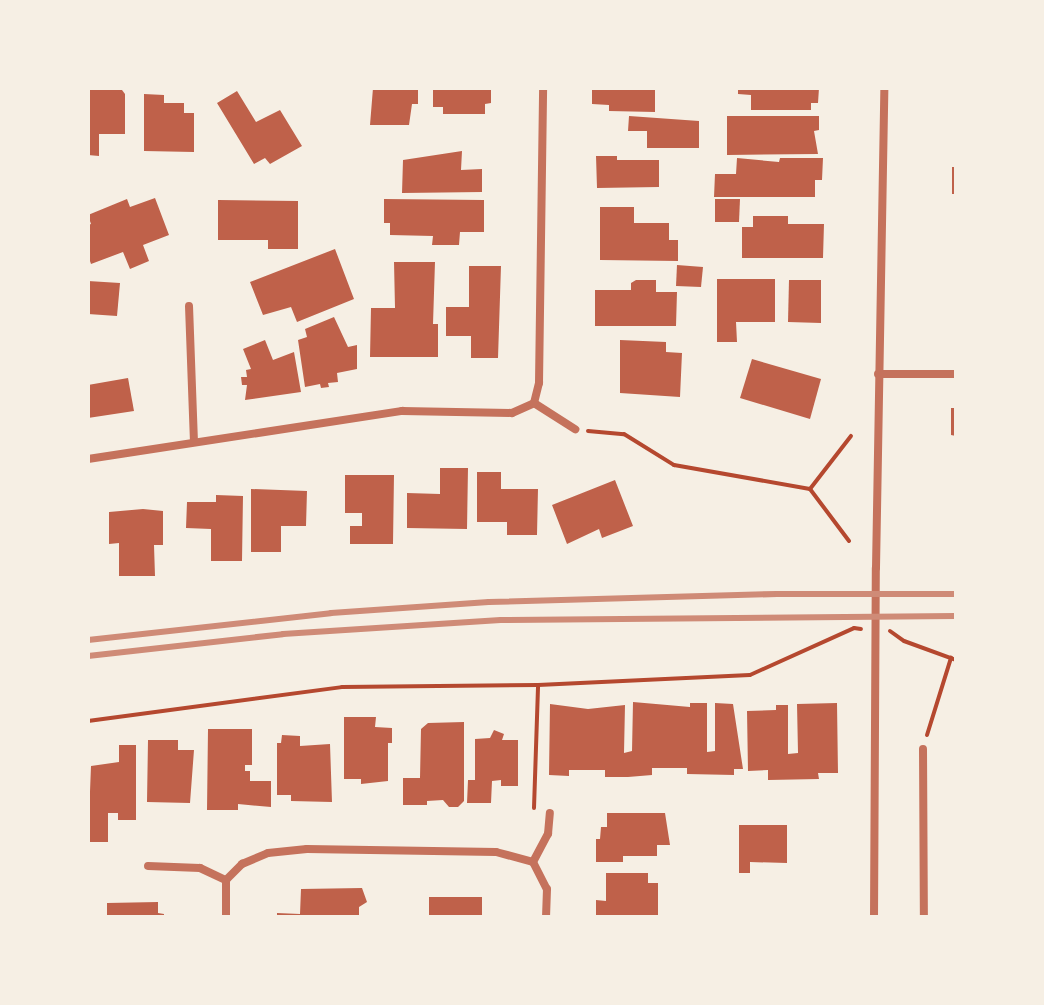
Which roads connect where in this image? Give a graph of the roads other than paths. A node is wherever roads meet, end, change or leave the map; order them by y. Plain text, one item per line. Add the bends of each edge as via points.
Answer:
1 (543, 88) edge
2 (884, 88) edge
3 (189, 306) dead end
4 (878, 374) junction
5 (956, 374) edge
6 (534, 403) junction
7 (575, 429) road end
8 (194, 441) junction
9 (88, 459) edge
10 (923, 749) road end
11 (550, 813) dead end
12 (533, 862) junction
13 (148, 866) dead end
14 (226, 880) junction
15 (226, 917) edge
16 (546, 917) edge
17 (874, 917) edge
18 (924, 917) edge

1 - 6 street via 539,383
2 - 4 street
3 - 8 street
4 - 5 street
4 - 17 street
6 - 7 street
6 - 8 street via 512,413 402,411
8 - 9 street
10 - 18 street
11 - 12 street via 548,834
12 - 14 street via 496,852 307,849 268,853 242,864
12 - 16 street via 547,889
13 - 14 street via 200,868
14 - 15 street

